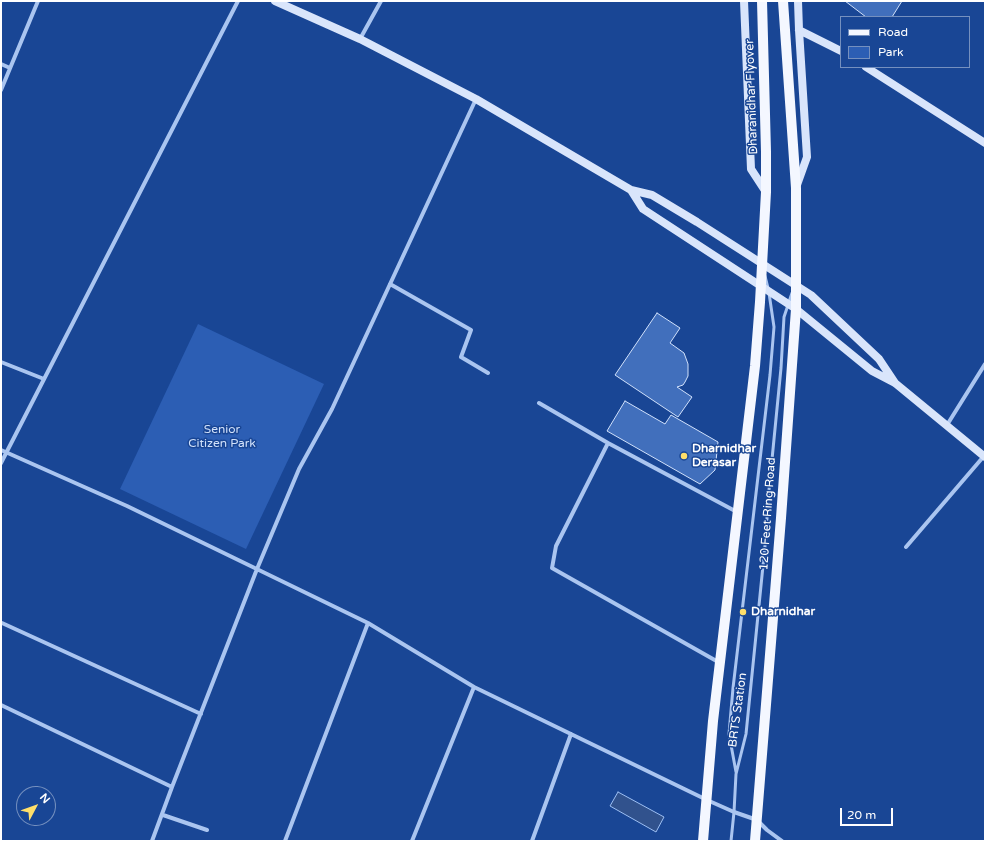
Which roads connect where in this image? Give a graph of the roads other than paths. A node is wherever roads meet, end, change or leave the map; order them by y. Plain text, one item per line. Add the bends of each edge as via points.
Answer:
1 (38, 1) edge
2 (238, 1) edge
3 (275, 1) edge
4 (381, 1) edge
5 (744, 1) edge
6 (762, 1) edge
7 (783, 1) edge
8 (798, 1) edge
9 (799, 30) junction
10 (360, 39) junction
11 (840, 50) edge
12 (1, 64) edge
13 (10, 68) junction
14 (868, 68) edge
15 (1, 90) edge
16 (476, 99) junction
17 (985, 143) edge
18 (796, 188) junction
19 (631, 190) junction
20 (766, 192) junction
21 (763, 264) junction
22 (390, 284) junction
23 (796, 285) junction
24 (765, 289) junction
25 (792, 306) junction
26 (1, 362) edge
27 (985, 364) edge
28 (488, 373) dead end
29 (44, 379) junction
30 (895, 383) junction
31 (539, 403) dead end
32 (947, 425) junction
33 (608, 444) junction
34 (1, 450) edge
35 (6, 452) junction
36 (984, 456) edge
37 (1, 463) edge
38 (737, 512) junction
39 (906, 547) dead end
40 (257, 569) junction
41 (2, 622) dead end
42 (368, 623) junction
43 (720, 663) junction
44 (474, 687) junction
45 (1, 705) edge
46 (201, 714) junction
47 (571, 734) junction
48 (736, 774) junction
49 (172, 787) junction
50 (707, 800) junction
51 (734, 812) junction
52 (163, 814) junction
53 (757, 820) junction
54 (207, 830) dead end
55 (152, 841) edge
56 (285, 841) edge
57 (412, 841) edge
58 (532, 841) edge
59 (704, 841) edge
60 (731, 841) edge
61 (755, 841) edge
62 (782, 841) edge

1 - 13 street
2 - 29 street
3 - 10 street
4 - 10 street
5 - 20 street via 751,169
6 - 20 main road, Dharanidhar Flyover
7 - 18 main road
8 - 9 street
9 - 11 street
9 - 18 street via 807,157
10 - 16 street
12 - 13 street
13 - 15 street
14 - 17 street
16 - 19 street
16 - 22 street
18 - 23 main road, 120 Feet Ring Road
19 - 21 street via 652,195
19 - 24 street via 643,209
20 - 21 main road
21 - 23 street
21 - 24 main road
22 - 28 street via 471,330 461,357
22 - 40 street via 332,409 298,469
23 - 25 main road, 120 Feet Ring Road
23 - 30 street via 812,295 879,359
24 - 25 street
24 - 38 main road
24 - 48 lane, BRTS Station via 774,327 733,688 730,734
25 - 30 street via 872,372
25 - 48 lane, BRTS Station via 784,317 746,734
25 - 53 main road, 120 Feet Ring Road via 781,518
26 - 29 street
27 - 32 street
29 - 35 street
30 - 32 street
31 - 33 street
32 - 36 street
33 - 38 street
33 - 43 street via 556,546 552,568
34 - 35 street
35 - 37 street
35 - 40 street via 127,506
36 - 39 street
38 - 43 main road
40 - 42 street
40 - 46 street
41 - 46 street
42 - 44 street
42 - 56 street
43 - 50 main road
44 - 47 street
44 - 57 street
45 - 49 street
46 - 49 street
47 - 50 street
47 - 58 street
48 - 51 lane
49 - 52 street
50 - 51 street
50 - 59 main road
51 - 53 street
51 - 60 lane
52 - 54 street
52 - 55 street
53 - 61 main road, 120 Feet Ring Road
53 - 62 street

